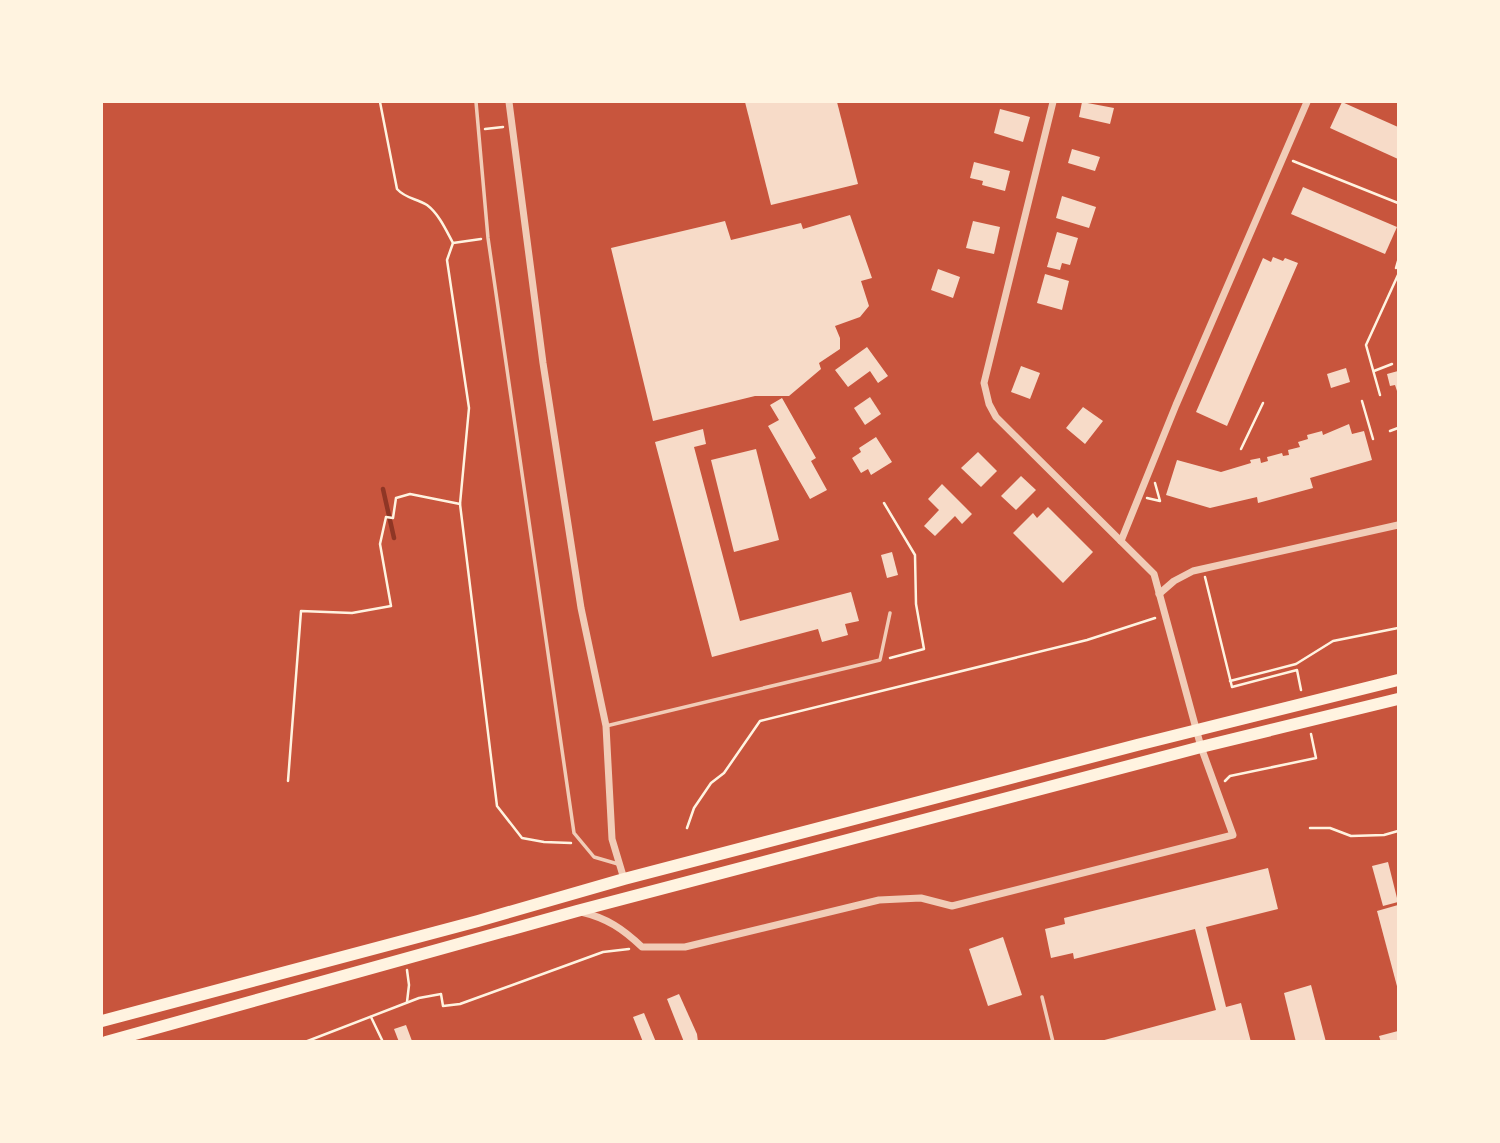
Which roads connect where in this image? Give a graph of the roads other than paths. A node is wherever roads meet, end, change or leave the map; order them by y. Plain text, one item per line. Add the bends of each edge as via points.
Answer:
1 (476, 102) edge
2 (509, 102) edge
3 (1053, 102) edge
4 (1307, 102) edge
5 (1398, 524) edge
6 (1121, 541) junction
7 (1159, 594) junction
8 (890, 614) dead end
9 (1398, 680) edge
10 (1398, 699) edge
11 (606, 726) junction
12 (1196, 730) junction
13 (1201, 747) junction
14 (618, 864) junction
15 (624, 879) junction
16 (577, 911) junction
17 (1042, 997) dead end
18 (102, 1021) edge
19 (106, 1041) edge
20 (1053, 1041) edge

1 - 14 lane via 488,239 574,833 594,857
2 - 11 street via 581,608
3 - 6 street via 984,383 996,417
4 - 6 street
5 - 7 street via 1193,571
6 - 7 street via 1154,574
7 - 12 street
8 - 11 lane via 880,660
9 - 12 highway
10 - 13 highway
11 - 14 street via 612,839
12 - 13 street
12 - 15 highway
13 - 16 highway
13 - 16 street via 1233,835 952,906 911,898 879,900 685,947 642,947 621,927
14 - 15 street
15 - 18 highway
16 - 19 highway
17 - 20 lane

